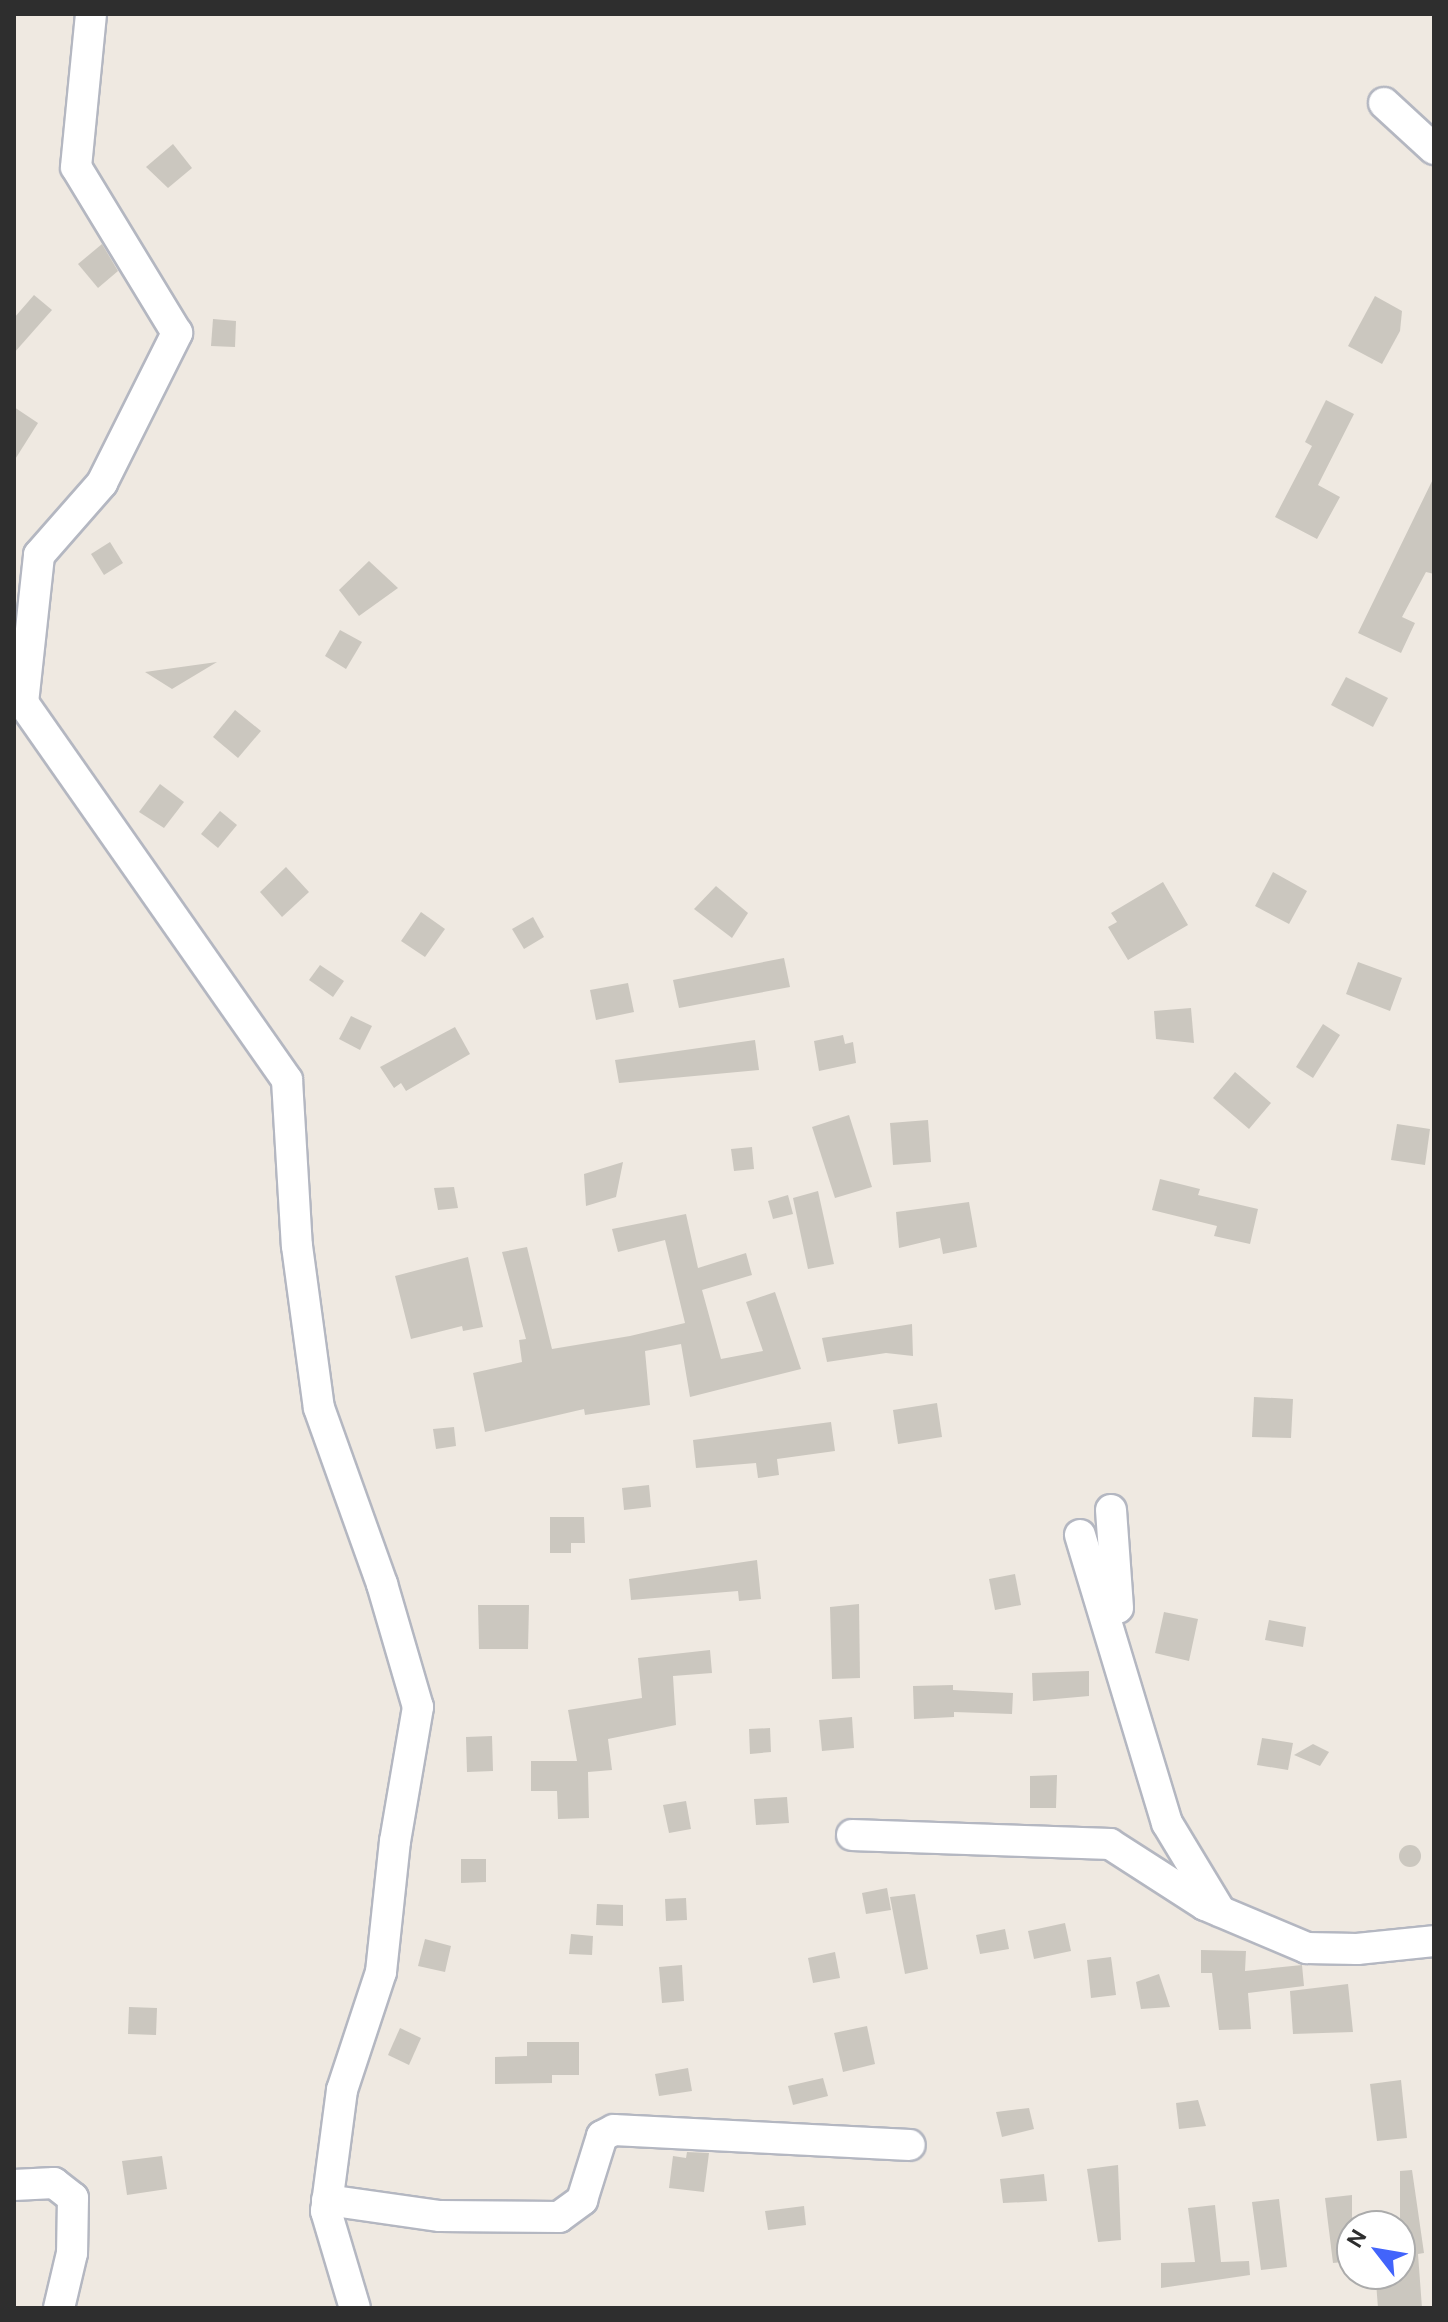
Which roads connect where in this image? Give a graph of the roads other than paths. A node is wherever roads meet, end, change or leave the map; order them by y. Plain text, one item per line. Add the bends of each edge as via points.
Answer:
1 (91, 14) edge
2 (1384, 103) dead end
3 (1434, 149) edge
4 (19, 696) edge
5 (1111, 1510) dead end
6 (1080, 1535) dead end
7 (1121, 1658) junction
8 (852, 1835) dead end
9 (1221, 1913) junction
10 (1434, 1941) edge
11 (910, 2145) dead end
12 (14, 2185) edge
13 (327, 2200) junction
14 (59, 2308) edge
15 (355, 2308) edge

1 - 4 street via 76,167 177,333 102,483 39,555
2 - 3 street
4 - 13 street via 287,1080 297,1246 319,1408 382,1584 418,1707 395,1841 381,1972 342,2090
5 - 7 street
6 - 7 street
7 - 9 street via 1167,1823
8 - 9 street via 1110,1844
9 - 10 street via 1307,1948
11 - 13 street via 614,2130 602,2136 582,2200 559,2217 440,2216
12 - 14 street via 54,2183 73,2198 72,2253
13 - 15 street

